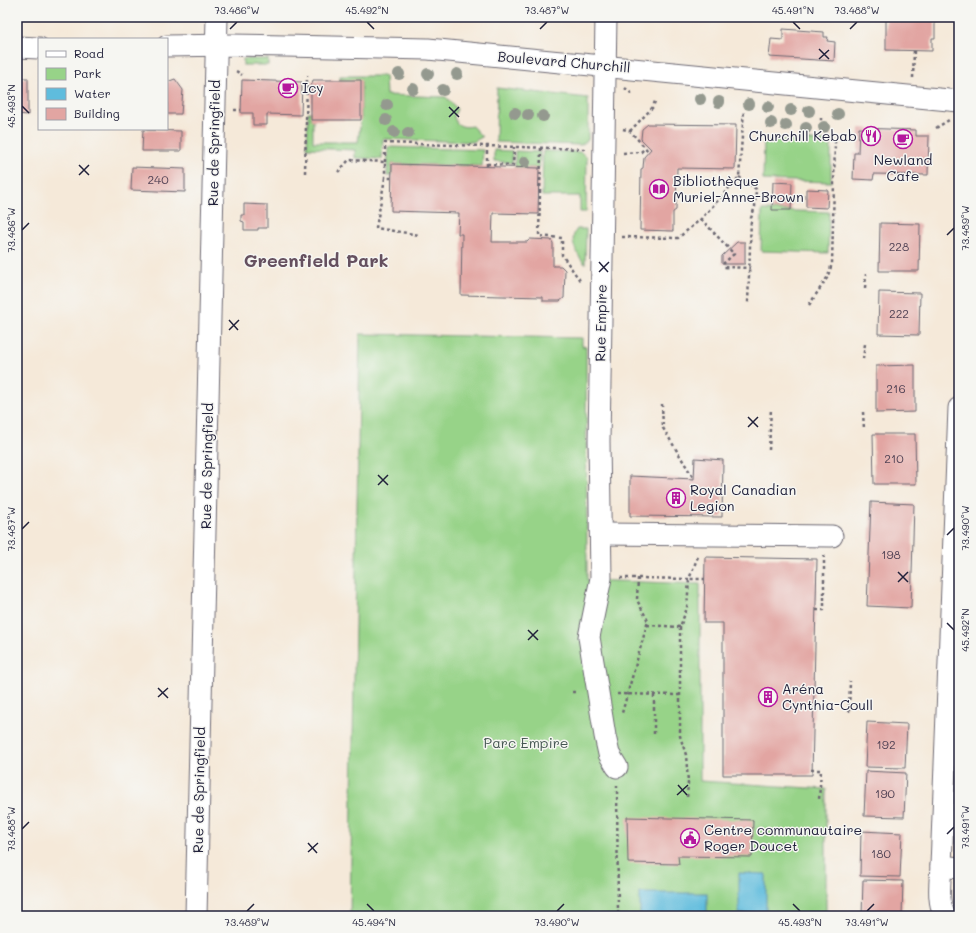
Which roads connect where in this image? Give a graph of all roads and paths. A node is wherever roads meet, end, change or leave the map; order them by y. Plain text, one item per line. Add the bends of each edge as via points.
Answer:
1 (217, 17) edge
2 (606, 17) edge
3 (216, 45) junction
4 (168, 46) edge
5 (17, 47) edge
6 (38, 48) edge
7 (914, 50) dead end
8 (606, 65) junction
9 (307, 76) dead end
10 (912, 80) dead end
11 (625, 88) dead end
12 (632, 94) dead end
13 (959, 100) edge
14 (655, 101) dead end
15 (744, 110) dead end
16 (821, 118) dead end
17 (950, 119) dead end
18 (936, 128) dead end
19 (623, 129) dead end
20 (630, 131) junction
21 (487, 146) junction
22 (514, 147) junction
23 (541, 148) junction
24 (645, 148) junction
25 (590, 150) dead end
26 (649, 152) dead end
27 (622, 153) dead end
28 (385, 162) junction
29 (338, 172) dead end
30 (304, 173) dead end
31 (739, 177) junction
32 (385, 178) junction
33 (391, 178) dead end
34 (701, 219) junction
35 (419, 235) dead end
36 (620, 237) dead end
37 (750, 268) junction
38 (866, 274) dead end
39 (582, 284) dead end
40 (865, 288) dead end
41 (748, 304) dead end
42 (809, 306) dead end
43 (865, 344) dead end
44 (863, 359) dead end
45 (662, 404) dead end
46 (771, 408) dead end
47 (959, 408) edge
48 (863, 412) dead end
49 (864, 429) dead end
50 (769, 450) dead end
51 (694, 479) dead end
52 (601, 534) junction
53 (707, 534) junction
54 (828, 536) joint
55 (601, 578) junction
56 (638, 578) junction
57 (689, 579) junction
58 (705, 579) dead end
59 (816, 610) dead end
60 (647, 625) junction
61 (680, 627) junction
62 (850, 682) dead end
63 (953, 682) edge
64 (572, 692) dead end
65 (598, 694) junction
66 (628, 694) junction
67 (654, 694) junction
68 (680, 695) junction
69 (849, 712) dead end
70 (621, 716) dead end
71 (654, 734) dead end
72 (617, 767) joint
73 (812, 770) dead end
74 (687, 799) dead end
75 (819, 800) dead end
76 (950, 867) edge
77 (196, 916) edge
78 (618, 916) edge
79 (945, 916) edge

1 - 3 street, Rue de Springfield
2 - 8 street, Rue Empire
3 - 4 street, Boulevard Churchill
3 - 8 street, Boulevard Churchill via 428,49
3 - 77 street, Rue de Springfield
5 - 6 street
7 - 10 path
8 - 13 street, Boulevard Churchill
8 - 52 street, Rue Empire via 598,441
9 - 30 path
11 - 12 path
14 - 20 path via 653,107
15 - 31 path
16 - 42 path via 821,130 835,141 832,264 827,278
17 - 18 path
19 - 20 path
20 - 24 path
21 - 22 path
21 - 22 path via 487,165 513,165
21 - 28 path via 386,143
22 - 23 path
23 - 25 path
23 - 39 path via 539,236 562,238 562,256
24 - 26 path
24 - 27 path via 641,152
28 - 29 path via 350,160
28 - 32 path
31 - 34 path
31 - 37 path via 756,189 755,208 751,218
32 - 33 path
32 - 35 path via 376,228
34 - 36 path via 678,238
34 - 37 path via 734,254 724,263 724,267
37 - 41 path
38 - 40 path
43 - 44 path
45 - 51 path via 663,428
46 - 50 path
47 - 63 street
48 - 49 path
52 - 53 street
52 - 55 street, Rue Empire
53 - 54 street
53 - 57 path
54 - 59 path via 824,610
55 - 56 path
55 - 65 street, Rue Empire via 589,637
56 - 57 path
56 - 60 path via 637,600 648,621
57 - 58 path
57 - 61 path via 687,608
60 - 61 path
60 - 66 path
61 - 68 path
62 - 69 path
63 - 76 street
64 - 65 path
65 - 66 path
65 - 72 street, Rue Empire via 609,754
66 - 67 path
66 - 70 path
67 - 68 path
67 - 71 path
68 - 74 path via 680,736 686,755
72 - 78 path
73 - 75 path via 821,770
76 - 79 street via 940,888

